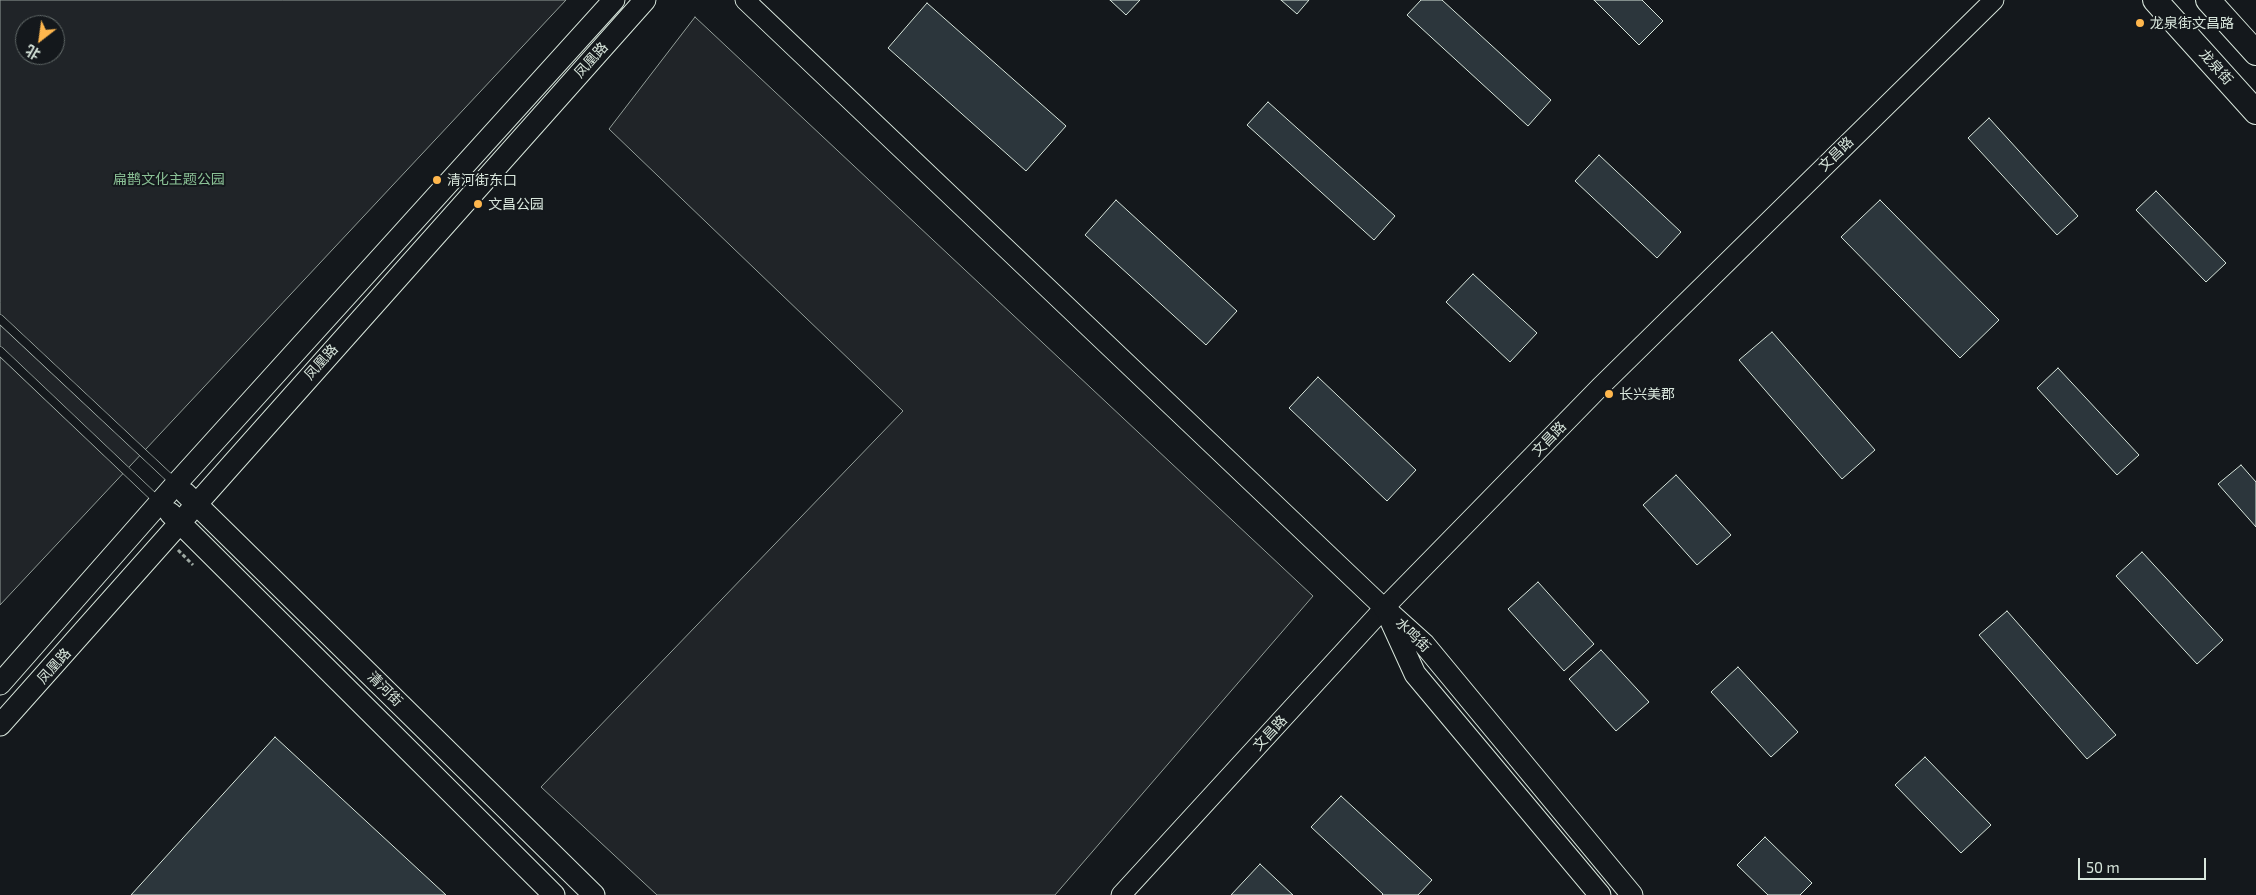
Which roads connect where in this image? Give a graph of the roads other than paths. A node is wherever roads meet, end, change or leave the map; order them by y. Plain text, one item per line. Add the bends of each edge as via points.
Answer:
1 (614, 0) edge
2 (644, 0) edge
3 (745, 0) edge
4 (1994, 0) edge
5 (2155, 0) edge
6 (2208, 0) edge
7 (2256, 53) edge
8 (2256, 112) edge
9 (0, 319) edge
10 (0, 351) edge
11 (176, 484) junction
12 (159, 502) junction
13 (195, 503) junction
14 (179, 522) junction
15 (1384, 608) junction
16 (0, 684) edge
17 (0, 725) edge
18 (554, 895) edge
19 (594, 895) edge
20 (1121, 895) edge
21 (1600, 895) edge
22 (1632, 895) edge

1 - 11 main road, 凤凰路
2 - 13 main road, 凤凰路
3 - 15 street
4 - 15 street, 文昌路 via 1633,353
5 - 8 main road, 龙泉街
6 - 7 main road
9 - 11 lane
10 - 12 lane
11 - 12 main road, 凤凰路
11 - 13 main road, 清河街
12 - 14 main road, 清河街
12 - 16 main road, 凤凰路
13 - 14 main road, 凤凰路
13 - 19 main road, 清河街
14 - 17 main road, 凤凰路
14 - 18 main road, 清河街
15 - 20 street, 文昌路
15 - 21 main road, 水鸣街 via 1415,674
15 - 22 main road, 水鸣街 via 1424,644

